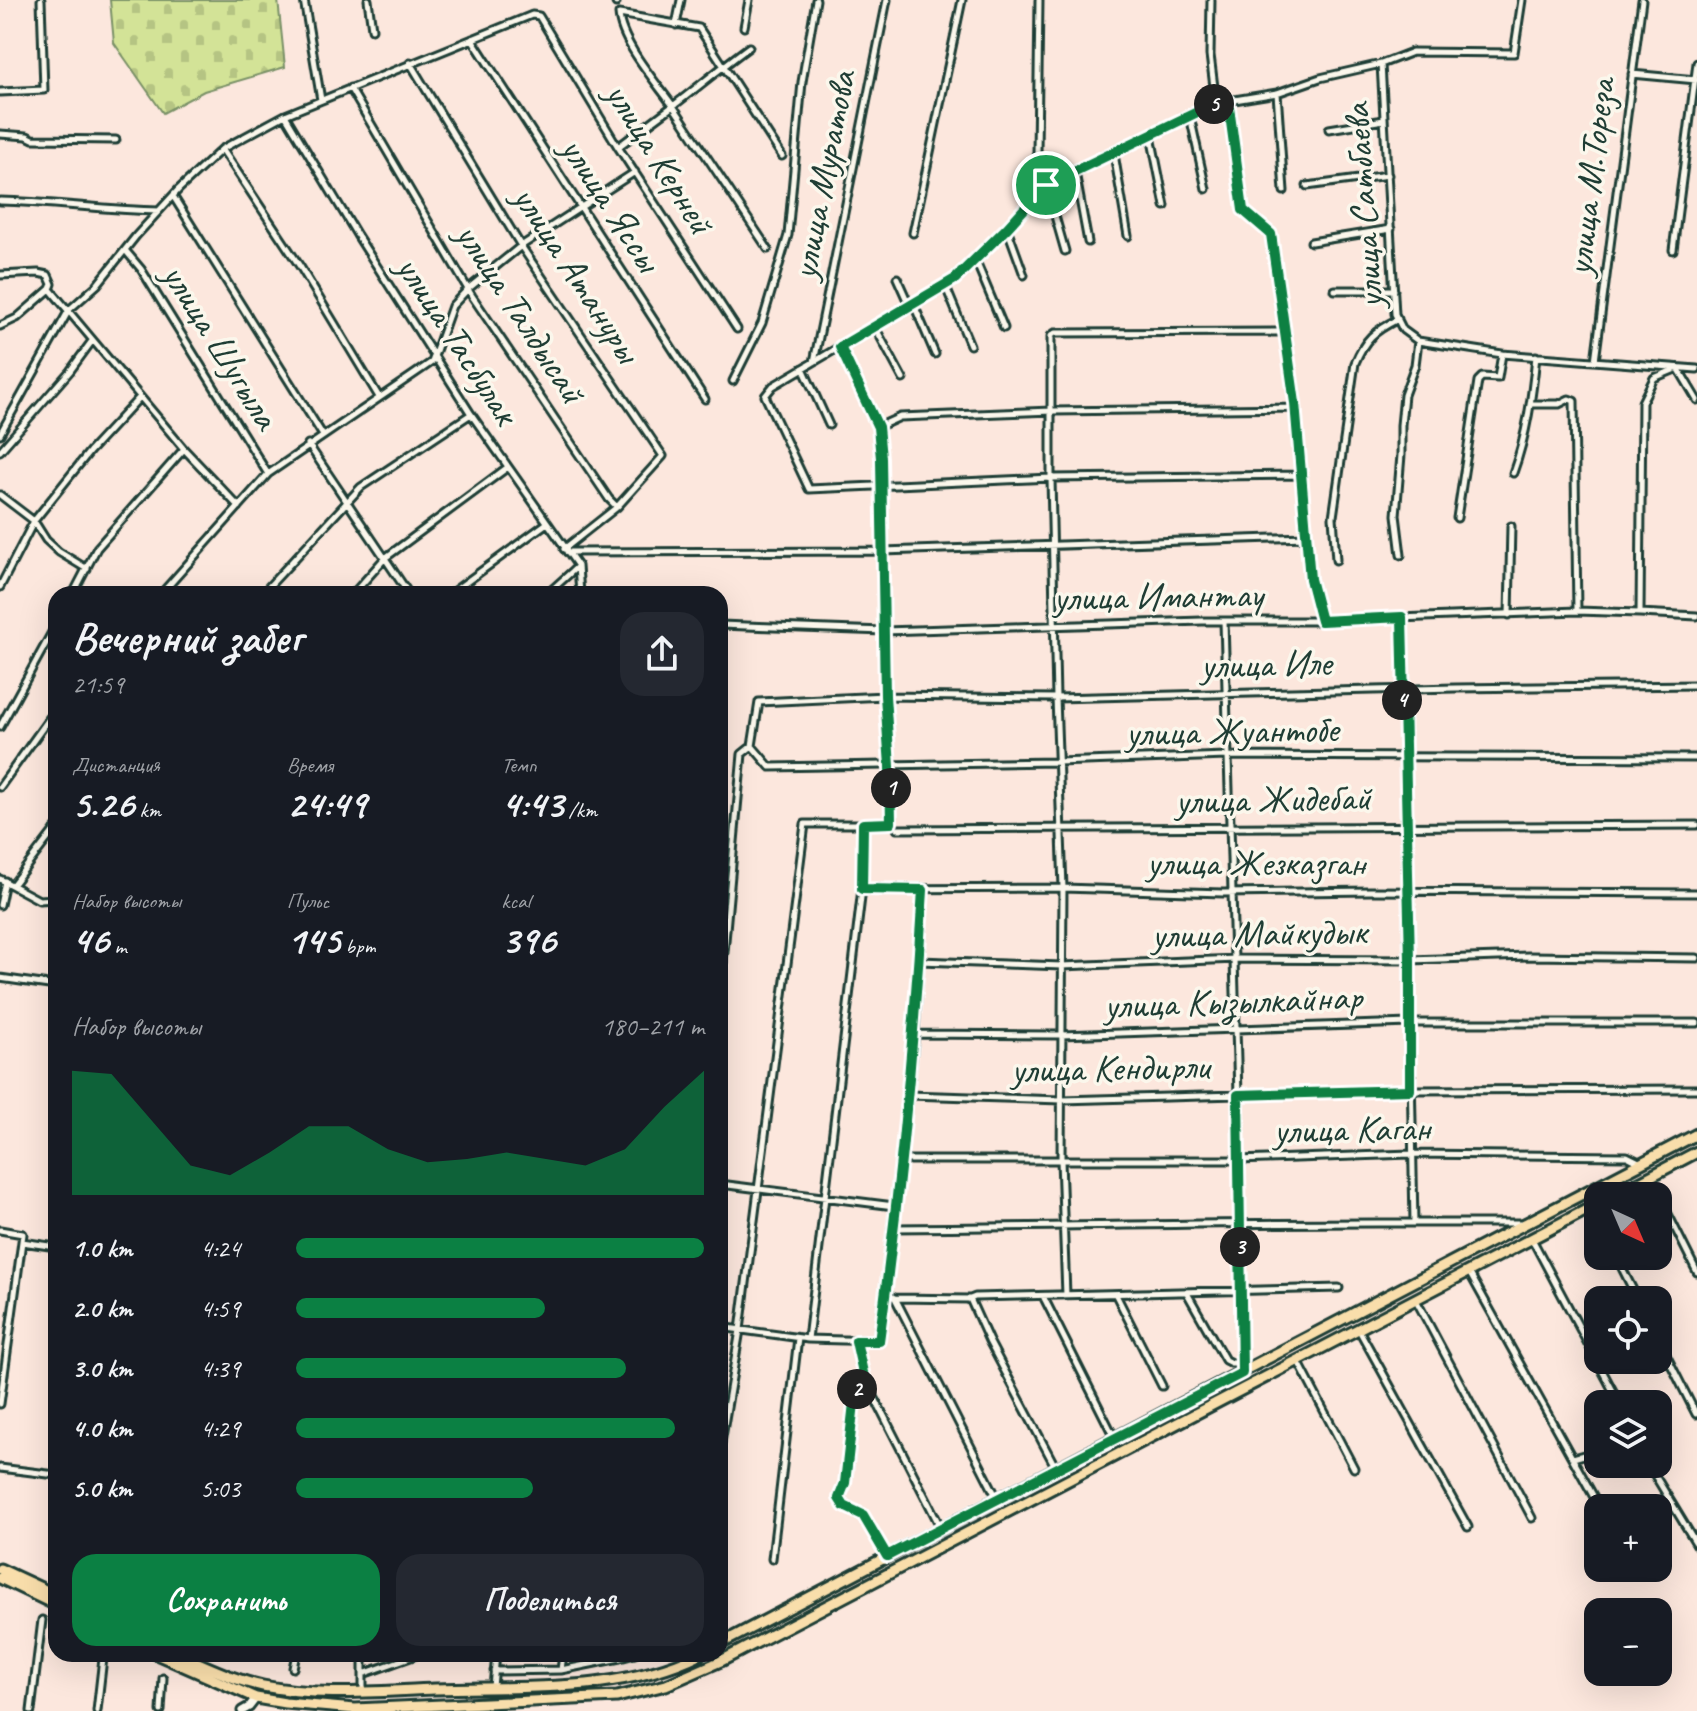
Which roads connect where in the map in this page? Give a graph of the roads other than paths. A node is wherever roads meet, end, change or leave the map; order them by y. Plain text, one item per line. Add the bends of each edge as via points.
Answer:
1 (41, 0) edge
2 (304, 0) edge
3 (368, 0) edge
4 (681, 0) edge
5 (749, 0) edge
6 (816, 0) edge
7 (887, 0) edge
8 (962, 0) edge
9 (1039, 0) edge
10 (1211, 0) edge
11 (1522, 0) edge
12 (1642, 0) edge
13 (676, 25) junction
14 (744, 27) dead end
15 (372, 29) dead end
16 (472, 39) junction
17 (749, 47) dead end
18 (410, 63) junction
19 (1697, 63) edge
20 (1381, 64) junction
21 (725, 66) junction
22 (1632, 74) junction
23 (1696, 80) edge
24 (350, 88) junction
25 (0, 92) edge
26 (1277, 93) junction
27 (321, 100) junction
28 (1228, 100) junction
29 (1216, 103) junction
30 (673, 106) junction
31 (285, 115) junction
32 (1190, 116) junction
33 (1384, 120) junction
34 (1329, 129) dead end
35 (0, 134) edge
36 (1151, 136) junction
37 (116, 140) dead end
38 (618, 147) junction
39 (222, 149) junction
40 (1114, 154) junction
41 (782, 156) dead end
42 (635, 172) junction
43 (1075, 172) junction
44 (1388, 175) junction
45 (1046, 185) junction
46 (1307, 186) dead end
47 (1206, 189) dead end
48 (1284, 191) dead end
49 (173, 196) junction
50 (0, 201) edge
51 (1165, 206) dead end
52 (579, 207) junction
53 (160, 211) junction
54 (1007, 228) junction
55 (1391, 229) junction
56 (913, 233) dead end
57 (1128, 236) dead end
58 (1088, 242) dead end
59 (1311, 242) dead end
60 (521, 246) junction
61 (768, 249) dead end
62 (125, 250) junction
63 (1673, 250) dead end
64 (1065, 251) dead end
65 (975, 259) junction
66 (0, 275) edge
67 (1024, 275) dead end
68 (897, 278) dead end
69 (945, 285) junction
70 (50, 289) junction
71 (468, 289) junction
72 (1335, 290) dead end
73 (1394, 290) junction
74 (912, 306) junction
75 (69, 310) junction
76 (1398, 319) junction
77 (0, 326) edge
78 (875, 327) junction
79 (1004, 328) dead end
80 (737, 329) dead end
81 (1286, 332) junction
82 (92, 341) junction
83 (1418, 341) junction
84 (970, 345) dead end
85 (840, 347) junction
86 (935, 354) dead end
87 (1502, 354) junction
88 (434, 356) junction
89 (1536, 356) junction
90 (1595, 361) junction
91 (814, 362) junction
92 (803, 368) junction
93 (1678, 368) junction
94 (1697, 369) edge
95 (903, 379) dead end
96 (733, 381) dead end
97 (140, 397) junction
98 (379, 397) junction
99 (705, 399) dead end
100 (1697, 400) edge
101 (1531, 404) junction
102 (1295, 408) junction
103 (1052, 411) junction
104 (471, 414) junction
105 (829, 425) dead end
106 (878, 427) junction
107 (0, 434) edge
108 (322, 434) junction
109 (308, 444) junction
110 (184, 449) junction
111 (0, 451) edge
112 (508, 467) junction
113 (1513, 473) dead end
114 (268, 474) junction
115 (1301, 475) junction
116 (1051, 478) junction
117 (881, 485) junction
118 (0, 495) edge
119 (346, 502) junction
120 (239, 507) junction
121 (617, 507) junction
122 (1457, 518) dead end
123 (34, 521) junction
124 (547, 523) junction
125 (1511, 526) dead end
126 (1306, 537) junction
127 (1052, 543) junction
128 (566, 551) junction
129 (882, 551) junction
130 (1401, 555) dead end
131 (385, 558) junction
132 (1336, 560) dead end
133 (578, 566) junction
134 (87, 569) junction
135 (77, 586) edge
136 (168, 586) edge
137 (269, 586) edge
138 (360, 586) edge
139 (404, 586) edge
140 (461, 586) edge
141 (556, 586) edge
142 (579, 586) edge
143 (0, 587) edge
144 (1577, 611) junction
145 (1640, 613) junction
146 (1509, 615) junction
147 (1697, 616) edge
148 (1402, 617) junction
149 (1224, 621) junction
150 (1321, 621) junction
151 (728, 625) edge
152 (1054, 626) junction
153 (884, 631) junction
154 (48, 640) edge
155 (1697, 685) edge
156 (1402, 690) junction
157 (1227, 692) junction
158 (885, 696) junction
159 (1056, 698) junction
160 (0, 710) edge
161 (7, 714) junction
162 (48, 720) edge
163 (0, 727) edge
164 (752, 746) junction
165 (1227, 756) junction
166 (1405, 758) junction
167 (1697, 758) edge
168 (1057, 762) junction
169 (890, 766) junction
170 (0, 787) edge
171 (863, 824) junction
172 (1406, 825) junction
173 (1697, 825) edge
174 (1230, 827) junction
175 (897, 829) dead end
176 (1059, 830) junction
177 (48, 838) edge
178 (2, 880) edge
179 (13, 884) junction
180 (1063, 888) junction
181 (862, 889) junction
182 (923, 890) junction
183 (1232, 892) junction
184 (1408, 892) junction
185 (1697, 893) edge
186 (48, 899) edge
187 (0, 905) edge
188 (728, 908) edge
189 (1697, 958) edge
190 (1234, 959) junction
191 (1410, 960) junction
192 (919, 961) junction
193 (1062, 966) junction
194 (0, 978) edge
195 (48, 985) edge
196 (1410, 1023) junction
197 (1697, 1023) edge
198 (1236, 1029) junction
199 (915, 1034) junction
200 (1061, 1035) junction
201 (1697, 1089) edge
202 (1410, 1090) junction
203 (908, 1095) junction
204 (1238, 1095) junction
205 (1062, 1100) junction
206 (1697, 1134) edge
207 (1697, 1152) edge
208 (1411, 1154) junction
209 (901, 1160) junction
210 (1061, 1160) junction
211 (1238, 1160) junction
212 (1642, 1163) junction
213 (1649, 1177) junction
214 (1640, 1182) edge
215 (728, 1185) edge
216 (758, 1189) junction
217 (825, 1197) junction
218 (894, 1206) junction
219 (1584, 1211) edge
220 (1240, 1222) junction
221 (1414, 1223) junction
222 (1526, 1223) junction
223 (1065, 1227) junction
224 (892, 1228) junction
225 (0, 1230) edge
226 (23, 1238) junction
227 (1531, 1238) junction
228 (48, 1245) edge
229 (1469, 1271) junction
230 (1697, 1272) edge
231 (1339, 1288) dead end
232 (1241, 1292) junction
233 (1187, 1293) junction
234 (885, 1294) junction
235 (1066, 1295) junction
236 (1116, 1295) junction
237 (1042, 1296) junction
238 (895, 1298) junction
239 (970, 1299) junction
240 (1416, 1299) junction
241 (1329, 1327) junction
242 (728, 1328) edge
243 (1359, 1329) junction
244 (740, 1330) junction
245 (798, 1338) junction
246 (808, 1339) junction
247 (1336, 1340) junction
248 (856, 1341) junction
249 (1298, 1361) junction
250 (1672, 1367) edge
251 (1242, 1368) junction
252 (864, 1377) junction
253 (1162, 1386) dead end
254 (1612, 1390) edge
255 (728, 1401) edge
256 (0, 1404) edge
257 (1696, 1414) edge
258 (1114, 1438) junction
259 (1584, 1455) edge
260 (1573, 1458) junction
261 (0, 1468) edge
262 (1057, 1468) junction
263 (1354, 1468) dead end
264 (48, 1474) edge
265 (1656, 1478) edge
266 (1592, 1494) edge
267 (998, 1499) junction
268 (1532, 1518) dead end
269 (1468, 1527) dead end
270 (941, 1528) junction
271 (1697, 1545) edge
272 (887, 1556) junction
273 (772, 1559) dead end
274 (0, 1569) edge
275 (0, 1578) edge
276 (48, 1591) edge
277 (48, 1601) edge
278 (42, 1620) dead end
279 (728, 1640) edge
280 (728, 1657) edge
281 (103, 1662) edge
282 (174, 1662) edge
283 (195, 1662) edge
284 (294, 1662) edge
285 (363, 1662) edge
286 (397, 1662) edge
287 (495, 1662) edge
288 (562, 1662) edge
289 (595, 1662) edge
290 (680, 1662) edge
291 (719, 1662) edge
292 (293, 1668) dead end
293 (561, 1670) junction
294 (494, 1671) junction
295 (363, 1674) junction
296 (163, 1678) dead end
297 (493, 1687) junction
298 (363, 1691) junction
299 (256, 1698) junction
300 (31, 1711) edge
301 (97, 1711) edge
302 (161, 1711) edge
303 (242, 1711) edge

1 - 25 street via 44,90
2 - 27 street
3 - 15 street
4 - 13 street
5 - 14 street
6 - 96 street via 802,82 788,235 762,323
7 - 91 street, улица Муратова
8 - 56 street
9 - 45 street via 1037,153
10 - 29 street
11 - 20 street, улица Сатбаева via 1514,53 1412,52
12 - 22 street, улица М.Тореза
13 - 21 street via 699,28
13 - 30 street via 619,14 625,35
16 - 18 street
16 - 38 street, улица Керней via 539,16
16 - 52 street, улица Яссы
17 - 21 street
18 - 24 street
18 - 60 street, улица Атануры
19 - 23 street
20 - 26 street
20 - 33 street, улица Сатбаева
21 - 30 street
21 - 41 street
22 - 23 street
22 - 90 street, улица М.Тореза
23 - 63 street
24 - 27 street
24 - 71 street, улица Талдысай
26 - 28 street
26 - 48 street
27 - 31 street
28 - 29 street
28 - 81 street via 1243,210 1271,234
29 - 32 street
30 - 38 street
30 - 61 street
31 - 39 street
31 - 88 street, улица Тасбулак
32 - 36 street
32 - 47 street
33 - 34 street
33 - 44 street, улица Сатбаева
35 - 37 street
36 - 40 street
36 - 51 street
38 - 42 street, улица Керней
39 - 49 street
39 - 98 street
40 - 43 street
40 - 57 street
42 - 52 street
42 - 80 street, улица Керней
43 - 45 street
43 - 58 street
44 - 46 street
44 - 55 street, улица Сатбаева
45 - 54 street
45 - 64 street
49 - 53 street
49 - 108 street
50 - 53 street
52 - 60 street
52 - 99 street, улица Яссы
53 - 62 street
54 - 65 street
54 - 67 street
55 - 59 street
55 - 73 street, улица Сатбаева
60 - 71 street
60 - 121 street, улица Атануры via 663,456
62 - 75 street
62 - 114 street, улица Шугыла
65 - 69 street
65 - 79 street
66 - 70 street via 48,275
68 - 74 street
69 - 74 street
69 - 84 street
70 - 75 street
70 - 77 street
71 - 88 street via 452,306
71 - 121 street, улица Талдысай
72 - 73 street
73 - 76 street, улица Сатбаева
74 - 78 street
74 - 86 street
75 - 82 street
75 - 107 street
76 - 83 street, улица Сатбаева
76 - 132 street via 1364,342 1355,363 1333,517
78 - 85 street
78 - 95 street
81 - 102 street
81 - 103 street via 1055,333 1050,339
82 - 97 street
82 - 111 street
83 - 87 street, улица Сатбаева
83 - 130 street via 1401,425 1396,515
85 - 91 street
85 - 106 street
87 - 89 street, улица Сатбаева
87 - 122 street via 1498,378 1478,381
88 - 98 street
88 - 104 street, улица Тасбулак
89 - 90 street, улица Сатбаева
89 - 101 street
90 - 93 street, улица Сатбаева
91 - 92 street
92 - 105 street
92 - 117 street via 765,396 809,489
93 - 94 street, улица Сатбаева
93 - 100 street
93 - 145 street via 1654,378 1642,402
97 - 110 street
97 - 123 street
98 - 108 street
101 - 113 street
101 - 144 street via 1574,401
102 - 103 street
102 - 115 street
103 - 106 street via 900,417
103 - 116 street
104 - 112 street, улица Тасбулак
104 - 119 street
106 - 117 street
108 - 109 street
109 - 114 street
109 - 119 street
110 - 120 street
110 - 134 street via 97,548
112 - 124 street, улица Тасбулак
112 - 131 street
114 - 120 street
115 - 116 street
115 - 126 street
116 - 117 street
116 - 127 street
117 - 129 street
118 - 123 street
119 - 131 street
119 - 137 street
120 - 136 street
121 - 128 street
123 - 134 street via 46,540
123 - 143 street
124 - 128 street, улица Тасбулак
124 - 140 street
125 - 146 street
126 - 127 street
126 - 150 street
127 - 129 street
127 - 152 street
128 - 129 street
128 - 133 street, улица Тасбулак
129 - 153 street
131 - 138 street
131 - 139 street
133 - 141 street
133 - 142 street
134 - 135 street
144 - 145 street, улица Имантау
144 - 146 street, улица Имантау
145 - 147 street, улица Имантау
146 - 148 street, улица Имантау
148 - 150 street, улица Имантау
148 - 156 street
149 - 150 street, улица Имантау
149 - 152 street, улица Имантау
149 - 157 street
151 - 153 street, улица Имантау
152 - 153 street, улица Имантау
152 - 159 street
153 - 158 street
154 - 161 street
155 - 156 street, улица Иле
156 - 157 street, улица Иле
156 - 166 street
157 - 159 street, улица Иле
157 - 165 street
158 - 159 street, улица Иле
158 - 164 street, улица Иле via 759,702
158 - 169 street
159 - 168 street
160 - 161 street
161 - 163 street
162 - 170 street
164 - 169 street, улица Жуантобе via 770,767
164 - 188 street via 742,754
165 - 166 street, улица Жуантобе
165 - 168 street, улица Жуантобе
165 - 174 street
166 - 167 street, улица Жуантобе
166 - 172 street
168 - 169 street, улица Жуантобе
168 - 176 street
169 - 171 street via 891,823
171 - 181 street
171 - 216 street via 805,824
172 - 173 street, улица Жидебай
172 - 174 street, улица Жидебай
172 - 184 street
174 - 176 street, улица Жидебай
174 - 183 street
175 - 176 street, улица Жидебай
176 - 180 street
177 - 179 street
178 - 179 street
178 - 187 street
179 - 186 street via 39,900
180 - 182 street, улица Жезказган
180 - 183 street, улица Жезказган
180 - 193 street
181 - 182 street, улица Жезказган
181 - 217 street
182 - 192 street
183 - 184 street, улица Жезказган
183 - 190 street
184 - 185 street, улица Жезказган
184 - 191 street
189 - 191 street, улица Майкудык
190 - 191 street, улица Майкудык
190 - 193 street, улица Майкудык
190 - 198 street
191 - 196 street
192 - 193 street, улица Майкудык
192 - 199 street
193 - 200 street
194 - 195 street
196 - 197 street, улица Кызылкайнар
196 - 198 street, улица Кызылкайнар
196 - 202 street
198 - 200 street, улица Кызылкайнар
198 - 204 street
199 - 200 street, улица Кызылкайнар
199 - 203 street
200 - 205 street
201 - 202 street, улица Кендирли
202 - 204 street, улица Кендирли
202 - 208 street
203 - 205 street, улица Кендирли
203 - 209 street
204 - 205 street, улица Кендирли
204 - 211 street
205 - 210 street
206 - 212 main road
207 - 213 main road
208 - 211 street, улица Каган
208 - 212 street, улица Каган via 1627,1156
208 - 221 street
209 - 210 street, улица Каган
209 - 218 street
210 - 211 street, улица Каган
210 - 223 street
211 - 220 street
212 - 222 main road
213 - 214 main road
213 - 230 street
215 - 216 street
216 - 217 street
216 - 244 street
217 - 218 street
217 - 246 street
218 - 224 street
219 - 227 main road
220 - 221 street
220 - 223 street
220 - 232 street
221 - 222 street
222 - 241 main road
223 - 224 street
223 - 235 street
224 - 234 street
225 - 226 street
226 - 228 street
226 - 256 street
227 - 229 main road
227 - 254 street
229 - 240 main road
229 - 260 street
231 - 232 street
232 - 233 street
232 - 251 street
233 - 236 street
233 - 251 street via 1225,1360
234 - 238 street
234 - 248 street via 879,1341
235 - 236 street
235 - 237 street
236 - 253 street
237 - 239 street
237 - 258 street
238 - 239 street
238 - 267 street
239 - 262 street
240 - 243 main road
240 - 268 street
241 - 247 main road
241 - 251 main road
242 - 244 street
243 - 247 main road
243 - 269 street
244 - 245 street
244 - 255 street
245 - 246 street
245 - 273 street
246 - 248 street
247 - 249 main road
248 - 252 street
249 - 263 street
249 - 280 main road
250 - 257 street
251 - 258 main road
252 - 270 street
252 - 272 street via 855,1394 839,1498 863,1515
258 - 262 main road
259 - 260 street
260 - 266 street
261 - 264 street
262 - 267 main road
265 - 271 street
267 - 270 main road
270 - 272 main road
272 - 279 main road
274 - 276 main road
275 - 277 main road
278 - 300 street
281 - 301 street
282 - 299 main road
283 - 298 main road via 263,1686
284 - 292 street
285 - 295 street
286 - 295 street
287 - 294 street
288 - 293 street
289 - 293 street
290 - 297 main road via 626,1679
291 - 299 main road via 641,1693 590,1699 355,1709
293 - 294 street
294 - 297 street
295 - 298 street
296 - 302 street
297 - 298 main road
299 - 303 street

